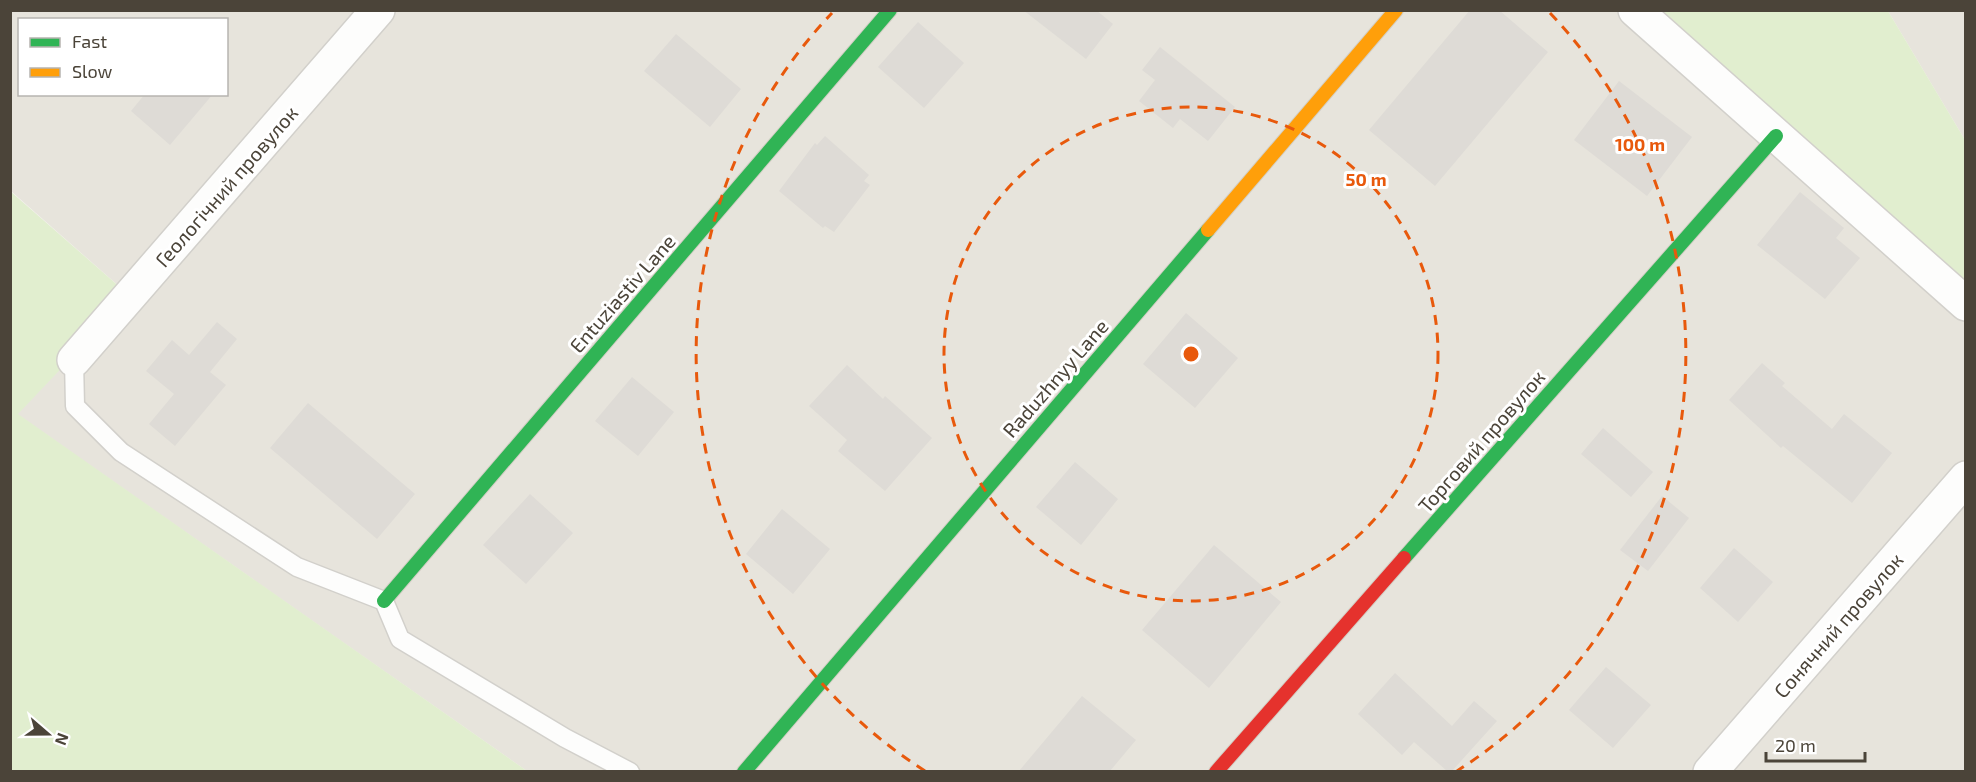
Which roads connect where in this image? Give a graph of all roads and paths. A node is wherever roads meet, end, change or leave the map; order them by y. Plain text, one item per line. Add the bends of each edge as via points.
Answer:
1 (378, 10) edge
2 (890, 10) edge
3 (1396, 10) edge
4 (1635, 10) edge
5 (1776, 136) junction
6 (1965, 304) edge
7 (74, 360) joint
8 (1965, 478) edge
9 (384, 602) junction
10 (630, 771) edge
11 (744, 771) edge
12 (1216, 771) edge
13 (1710, 771) edge

1 - 7 street, Геологічний провулок
2 - 9 street, Entuziastiv Lane
3 - 11 street, Raduzhnyy Lane
4 - 5 street
5 - 6 street
5 - 12 street, Торговий провулок
7 - 9 lane via 75,406 121,452 297,567
8 - 13 street, Сонячний провулок
9 - 10 lane via 400,639 565,738

